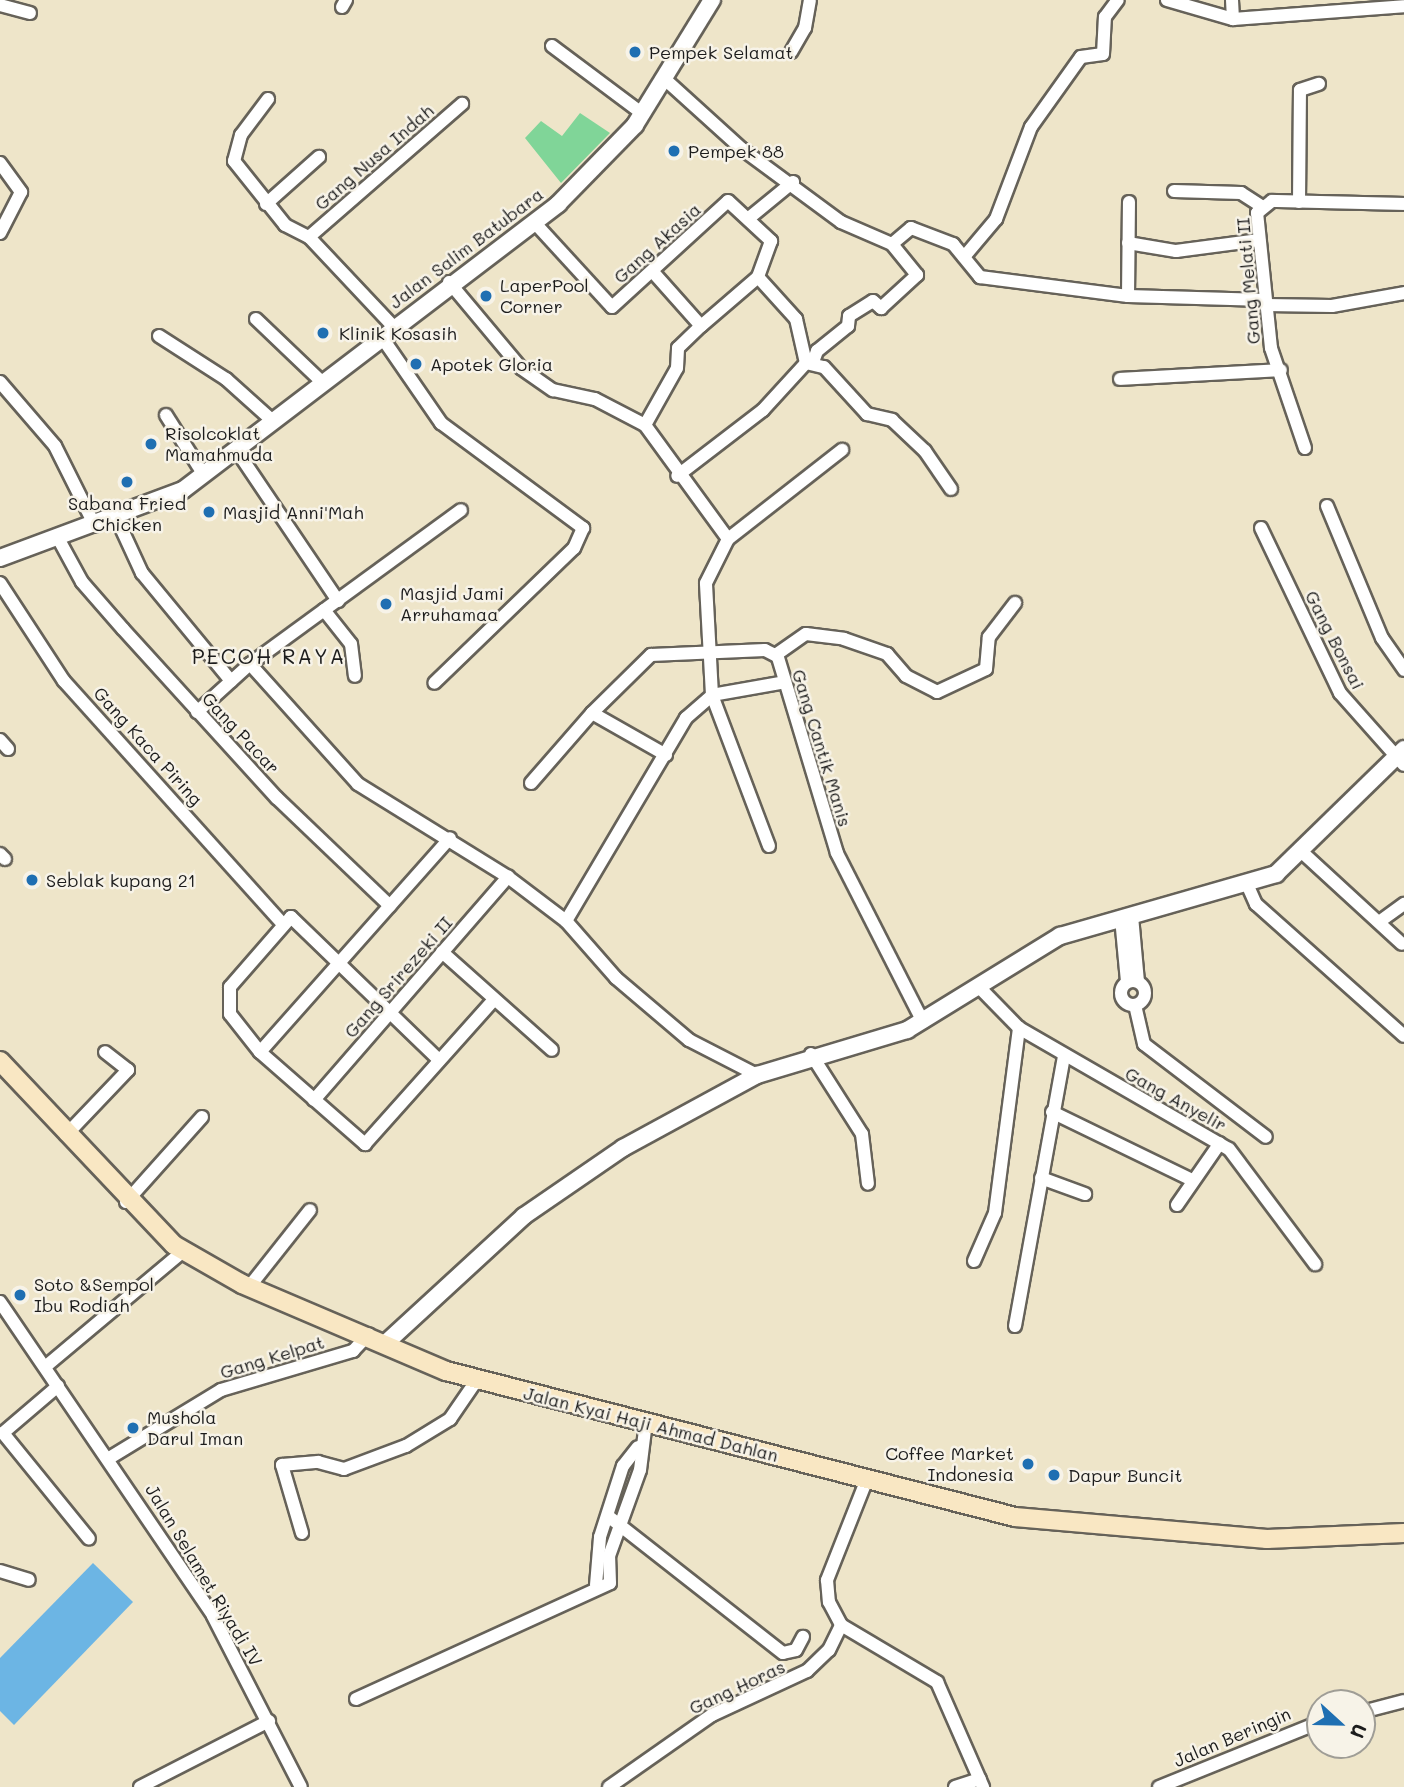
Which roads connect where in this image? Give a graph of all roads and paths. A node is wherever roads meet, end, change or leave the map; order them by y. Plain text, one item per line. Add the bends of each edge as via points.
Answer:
1 (712, 0) edge
2 (810, 0) edge
3 (1118, 0) edge
4 (1167, 0) edge
5 (1232, 0) edge
6 (0, 5) edge
7 (1404, 6) edge
8 (30, 13) dead end
9 (1233, 19) junction
10 (552, 46) dead end
11 (791, 52) dead end
12 (667, 82) junction
13 (1319, 84) dead end
14 (268, 99) dead end
15 (462, 104) dead end
16 (643, 114) junction
17 (319, 157) dead end
18 (0, 163) edge
19 (793, 182) junction
20 (1174, 191) dead end
21 (1129, 202) dead end
22 (1298, 202) junction
23 (266, 204) junction
24 (1404, 204) edge
25 (1261, 206) junction
26 (749, 218) junction
27 (534, 222) junction
28 (0, 233) edge
29 (309, 237) junction
30 (1259, 240) junction
31 (1128, 243) junction
32 (892, 244) junction
33 (964, 257) junction
34 (653, 272) junction
35 (758, 277) junction
36 (449, 282) junction
37 (1404, 293) edge
38 (1128, 296) junction
39 (1266, 303) junction
40 (256, 318) dead end
41 (701, 326) junction
42 (387, 331) junction
43 (159, 336) dead end
44 (810, 363) junction
45 (1281, 370) junction
46 (1120, 379) dead end
47 (0, 382) edge
48 (323, 383) junction
49 (166, 415) dead end
50 (274, 422) junction
51 (645, 425) junction
52 (1305, 448) dead end
53 (842, 450) dead end
54 (237, 451) junction
55 (204, 475) junction
56 (677, 476) junction
57 (951, 489) dead end
58 (1326, 506) dead end
59 (461, 510) dead end
60 (117, 519) junction
61 (95, 526) junction
62 (1261, 528) dead end
63 (58, 538) junction
64 (728, 539) junction
65 (0, 558) edge
66 (0, 583) edge
67 (338, 601) junction
68 (1015, 603) dead end
69 (324, 610) junction
70 (709, 651) junction
71 (777, 656) junction
72 (250, 664) junction
73 (1404, 670) edge
74 (355, 676) dead end
75 (232, 681) junction
76 (434, 683) dead end
77 (780, 683) junction
78 (712, 695) junction
79 (197, 712) junction
80 (592, 713) junction
81 (666, 755) junction
82 (1402, 756) edge
83 (531, 783) dead end
84 (450, 838) junction
85 (769, 846) dead end
86 (1303, 853) junction
87 (508, 877) junction
88 (1247, 884) junction
89 (1404, 904) edge
90 (390, 906) junction
91 (1126, 917) junction
92 (566, 921) junction
93 (1379, 922) junction
94 (282, 923) junction
95 (1402, 944) dead end
96 (442, 953) junction
97 (338, 964) junction
98 (1133, 982) junction
99 (980, 988) junction
100 (493, 1000) junction
101 (1135, 1004) junction
102 (390, 1013) junction
103 (923, 1022) junction
104 (1018, 1028) junction
105 (1404, 1037) edge
106 (552, 1050) dead end
107 (105, 1052) dead end
108 (260, 1052) junction
109 (811, 1054) junction
110 (1064, 1056) junction
111 (439, 1060) junction
112 (0, 1061) edge
113 (757, 1075) junction
114 (314, 1100) junction
115 (1052, 1112) junction
116 (202, 1117) dead end
117 (66, 1135) junction
118 (1266, 1137) dead end
119 (1220, 1143) junction
120 (1041, 1178) junction
121 (1192, 1181) junction
122 (868, 1184) dead end
123 (1085, 1194) dead end
124 (126, 1202) junction
125 (1178, 1205) dead end
126 (310, 1210) dead end
127 (183, 1251) junction
128 (974, 1261) dead end
129 (1315, 1264) dead end
130 (249, 1287) junction
131 (0, 1302) edge
132 (1016, 1326) dead end
133 (369, 1334) junction
134 (387, 1342) junction
135 (45, 1367) junction
136 (476, 1381) junction
137 (58, 1386) junction
138 (646, 1422) junction
139 (638, 1447) junction
140 (111, 1457) junction
141 (867, 1479) junction
142 (608, 1516) junction
143 (619, 1526) junction
144 (302, 1533) dead end
145 (1404, 1533) edge
146 (89, 1539) dead end
147 (0, 1571) edge
148 (29, 1580) dead end
149 (596, 1586) junction
150 (841, 1625) junction
151 (803, 1637) dead end
152 (356, 1699) dead end
153 (1404, 1701) edge
154 (1376, 1708) edge
155 (269, 1721) junction
156 (1306, 1728) edge
157 (981, 1783) edge
158 (140, 1787) edge
159 (301, 1787) edge
160 (609, 1787) edge
161 (955, 1787) edge
162 (1159, 1787) edge

1 - 12 street, Jalan Salim Batubara
2 - 11 street via 805,28
3 - 33 street via 1105,17 1103,54 1081,57 1031,127 996,219
4 - 9 street
5 - 9 street
6 - 8 street
7 - 9 street
10 - 16 street
12 - 16 street, Jalan Salim Batubara
12 - 19 street via 742,149
13 - 22 street via 1300,90
14 - 23 street via 233,151 238,169
15 - 29 street, Gang Nusa Indah
16 - 27 street, Jalan Salim Batubara via 584,182
17 - 23 street
18 - 28 street via 20,195
19 - 26 street
19 - 32 street via 841,222
20 - 25 street via 1241,192
21 - 31 street
22 - 24 street, Gang Melati II
22 - 25 street, Gang Melati II
23 - 29 street
25 - 30 street, Gang Melati II
26 - 34 street, Gang Akasia via 726,202
26 - 35 street via 772,245
27 - 34 street, Gang Akasia via 610,306
27 - 36 street, Jalan Salim Batubara
29 - 42 street
30 - 31 street via 1176,251
30 - 39 street, Gang Melati II
31 - 38 street
32 - 33 street via 911,228 953,244
32 - 44 street via 917,275 881,308 873,301 849,316 848,326 817,351
33 - 38 street via 978,275 996,283
34 - 41 street
35 - 41 street
35 - 44 street via 796,319
36 - 42 street, Jalan Salim Batubara
36 - 51 street via 497,346 531,376
37 - 39 street via 1332,306
38 - 39 street
39 - 45 street, Gang Melati II
40 - 48 street
41 - 51 street via 678,348 677,368
42 - 48 street, Jalan Salim Batubara
42 - 76 street via 441,423 583,528 574,548
43 - 50 street via 226,379
44 - 56 street via 764,410
44 - 57 street via 867,414 892,420 925,450
45 - 46 street
45 - 52 street, Gang Melati II
47 - 61 street via 55,446
48 - 50 street, Jalan Salim Batubara
49 - 55 street
50 - 54 street, Jalan Salim Batubara
51 - 56 street
53 - 64 street
54 - 55 street, Jalan Salim Batubara
54 - 67 street
55 - 60 street, Jalan Salim Batubara
56 - 64 street
58 - 73 street via 1387,647
59 - 67 street
60 - 61 street, Jalan Salim Batubara
60 - 75 street via 142,573
61 - 63 street, Jalan Salim Batubara
62 - 82 street, Gang Bonsai via 1340,693
63 - 65 street, Jalan Salim Batubara
63 - 79 street, Gang Pacar via 82,582
64 - 70 street via 706,583
66 - 94 street, Gang Kaca Piring via 64,681
67 - 69 street
68 - 71 street, Gang Cantik Manis via 989,637 986,669 937,692 906,676 887,654 844,639 806,634 782,645
69 - 72 street
69 - 74 street via 351,644
70 - 71 street via 765,650
70 - 78 street
70 - 80 street via 651,654
71 - 77 street, Gang Cantik Manis
72 - 75 street
72 - 84 street via 358,784
75 - 79 street
77 - 78 street
77 - 103 street, Gang Cantik Manis via 837,853
78 - 81 street via 686,718
78 - 85 street
79 - 90 street, Gang Pacar
80 - 81 street
80 - 83 street
81 - 92 street
82 - 86 street
84 - 87 street
84 - 90 street
86 - 88 street via 1276,874
86 - 93 street
87 - 92 street
87 - 96 street, Gang Srirezeki II
88 - 91 street
88 - 105 street via 1256,904
89 - 93 street
90 - 97 street
91 - 98 street
91 - 99 street via 1059,936
92 - 113 street via 616,978 689,1040
93 - 95 street
94 - 97 street, Gang Kaca Piring via 294,918
94 - 108 street via 239,970 227,1007
96 - 100 street
96 - 102 street, Gang Srirezeki II
97 - 102 street
97 - 108 street
98 - 101 street via 1145,995
98 - 101 street via 1121,995
99 - 103 street
99 - 104 street, Gang Anyelir
100 - 106 street
100 - 111 street
101 - 118 street via 1144,1044
102 - 111 street
102 - 114 street, Gang Srirezeki II
103 - 109 street
104 - 110 street, Gang Anyelir
104 - 128 street via 995,1213
107 - 117 street via 128,1070
108 - 114 street
109 - 113 street
109 - 122 street via 862,1134
110 - 115 street
110 - 119 street, Gang Anyelir
111 - 114 street via 369,1144
112 - 117 main road, Jalan Kyai Haji Ahmad Dahlan
113 - 134 street via 622,1148 549,1198
115 - 120 street
115 - 121 street
116 - 124 street
117 - 124 main road, Jalan Kyai Haji Ahmad Dahlan
119 - 121 street
119 - 129 street, Gang Anyelir
120 - 123 street
120 - 132 street
121 - 125 street
124 - 127 main road, Jalan Kyai Haji Ahmad Dahlan
126 - 130 street
127 - 130 main road, Jalan Kyai Haji Ahmad Dahlan
127 - 135 street
130 - 133 main road, Jalan Kyai Haji Ahmad Dahlan
131 - 135 street, Jalan Selamet Riyadi IV
133 - 134 main road, Jalan Kyai Haji Ahmad Dahlan
133 - 140 street, Gang Kelpat via 353,1351 221,1390
134 - 136 main road, Jalan Kyai Haji Ahmad Dahlan
135 - 137 street, Jalan Selamet Riyadi IV
136 - 138 main road, Jalan Kyai Haji Ahmad Dahlan
136 - 144 street via 450,1419 395,1451 344,1469 318,1462 282,1465
137 - 140 street, Jalan Selamet Riyadi IV
137 - 146 street via 4,1433
138 - 139 street
138 - 141 main road, Jalan Kyai Haji Ahmad Dahlan
139 - 142 street via 624,1466
139 - 143 street via 640,1469
140 - 155 street, Jalan Selamet Riyadi IV via 213,1616
141 - 145 main road, Jalan Kyai Haji Ahmad Dahlan via 1050,1522 1268,1539
141 - 150 street via 826,1586
142 - 143 street
142 - 149 street via 596,1554
143 - 149 street via 609,1556 610,1583
143 - 151 street via 783,1653 796,1650
147 - 148 street
149 - 152 street
150 - 157 street via 937,1682
150 - 160 street, Gang Horas via 829,1650 807,1671 712,1715
153 - 154 street
155 - 158 street
155 - 159 street, Jalan Selamet Riyadi IV
156 - 162 street, Jalan Beringin
157 - 161 street

